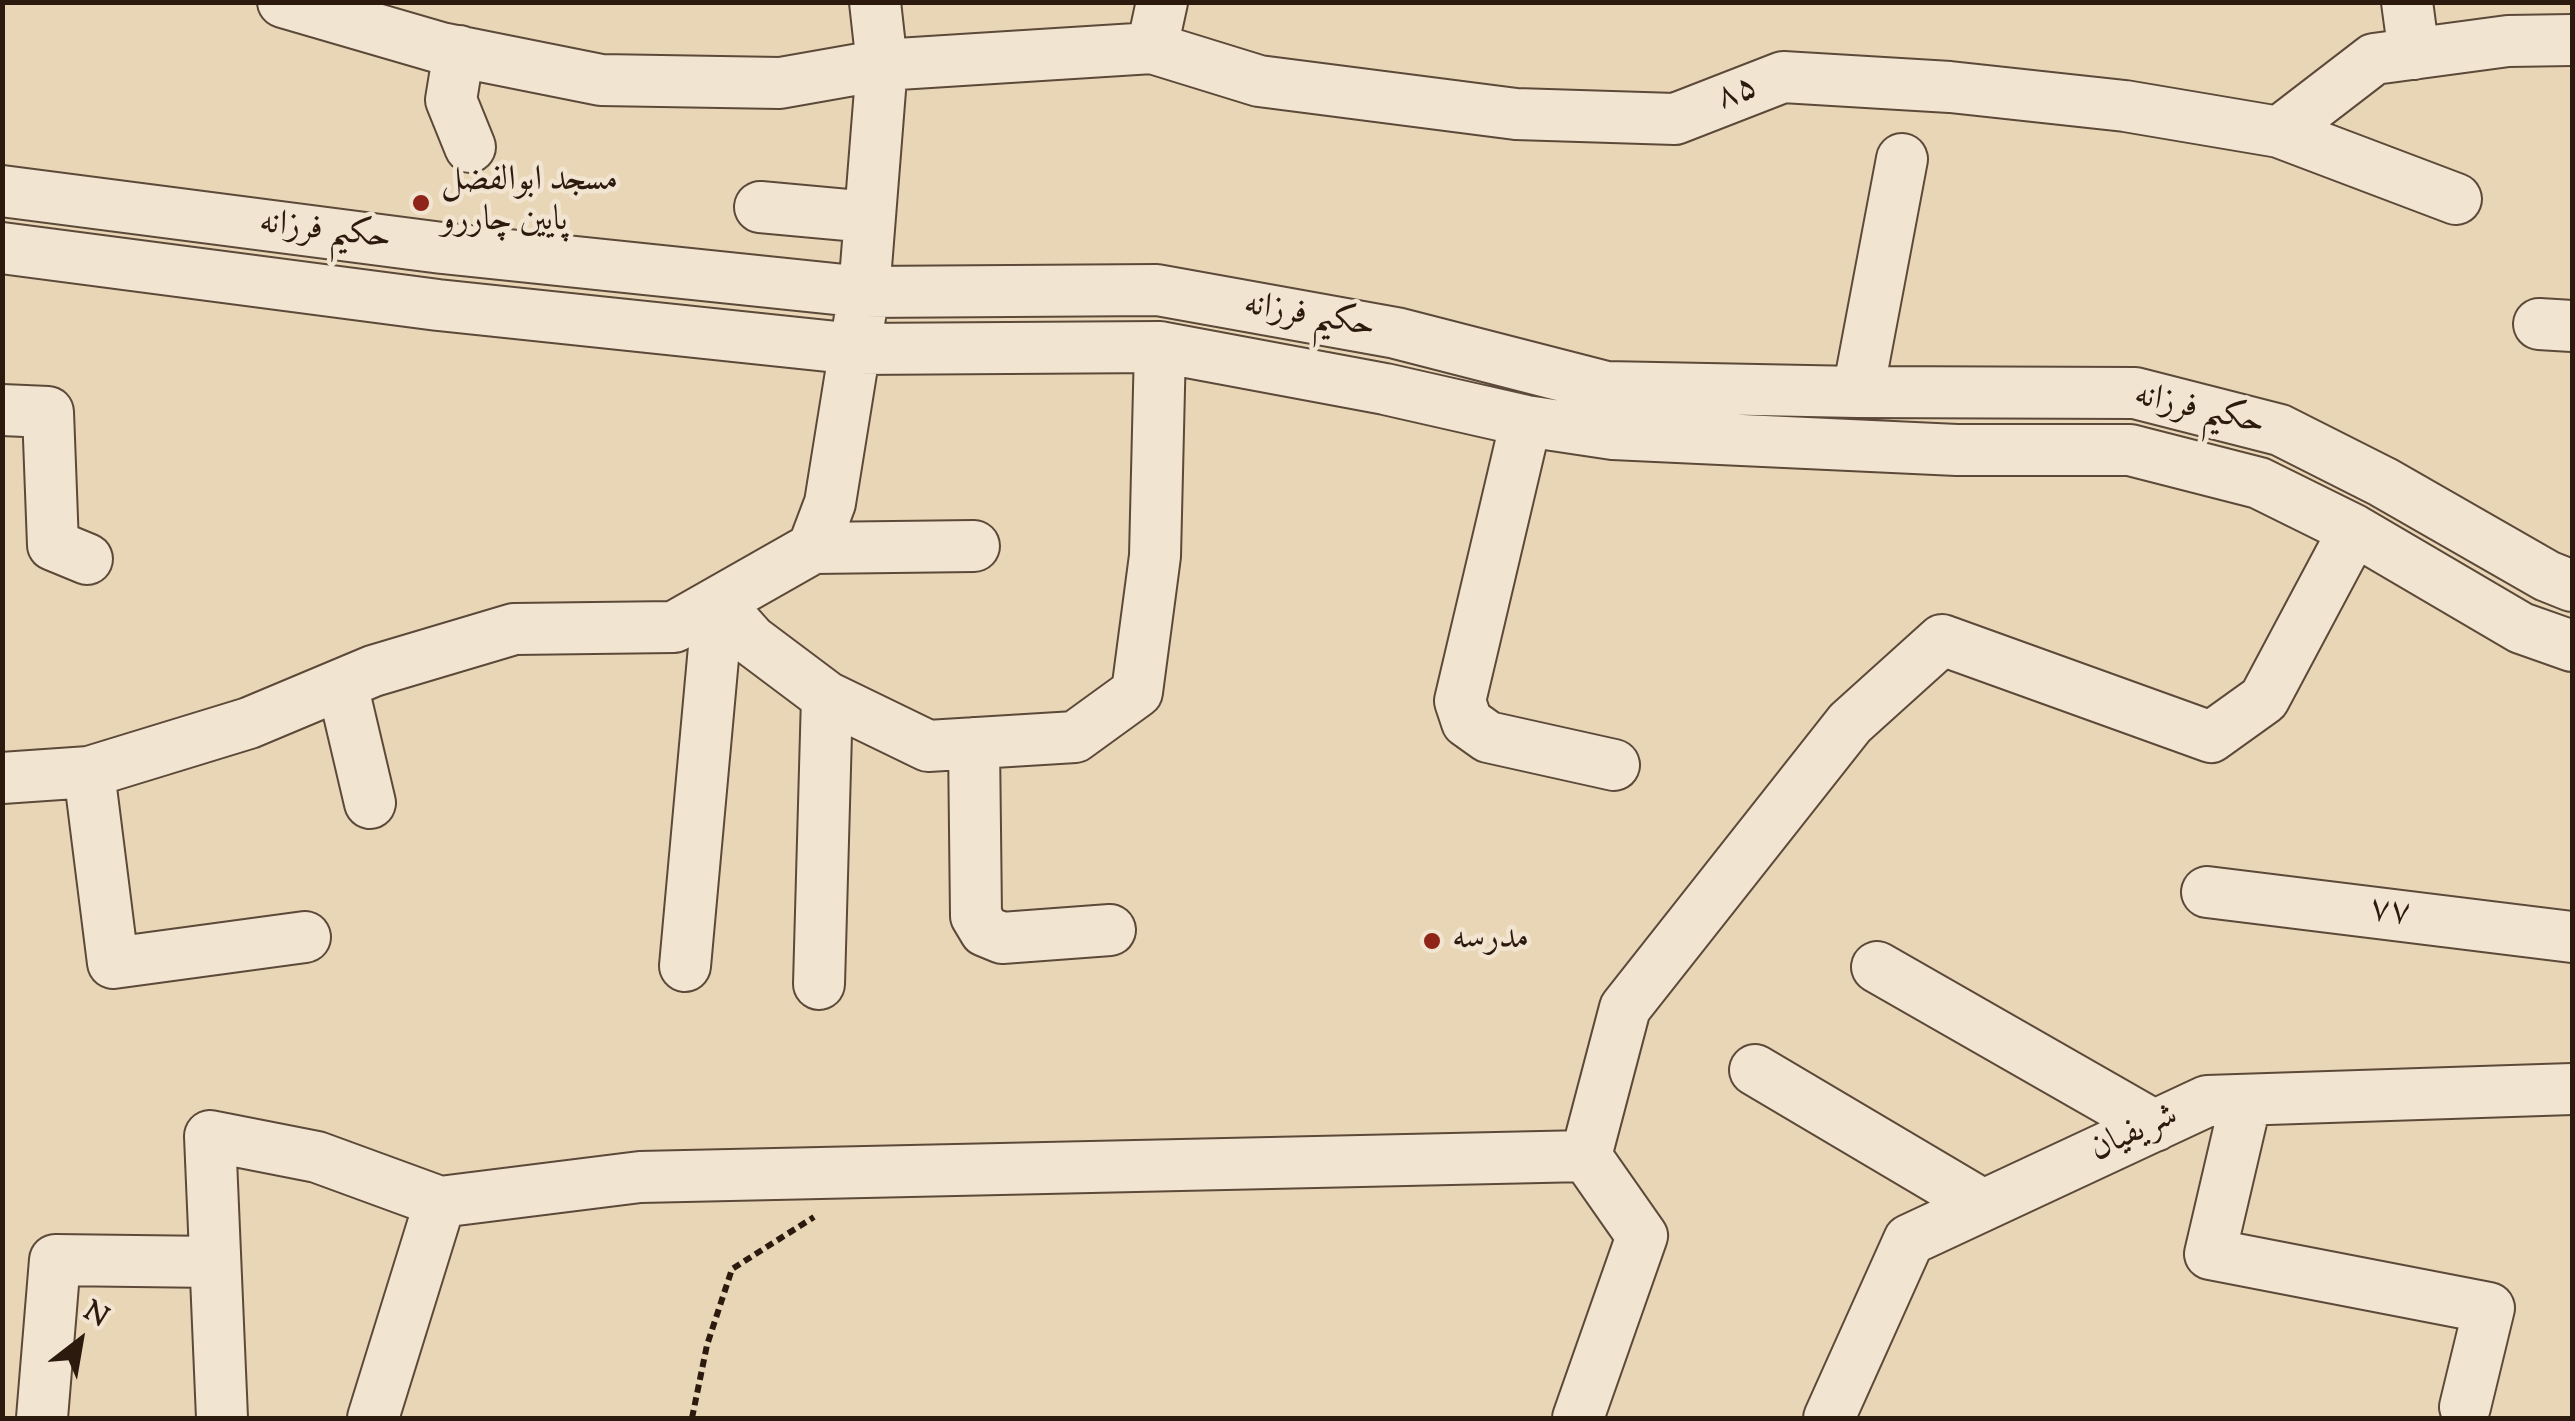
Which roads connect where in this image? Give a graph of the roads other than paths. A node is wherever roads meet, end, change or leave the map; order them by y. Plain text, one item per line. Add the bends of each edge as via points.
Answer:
1 (283, 2) edge
2 (876, 2) edge
3 (2407, 2) edge
4 (1157, 26) edge
5 (2572, 40) edge
6 (459, 51) junction
7 (2414, 54) junction
8 (882, 65) junction
9 (2279, 132) junction
10 (470, 146) dead end
11 (1902, 159) dead end
12 (2, 192) edge
13 (2456, 199) dead end
14 (760, 207) dead end
15 (869, 217) junction
16 (2, 248) edge
17 (864, 292) junction
18 (1396, 334) junction
19 (1160, 347) junction
20 (856, 348) junction
21 (1385, 390) junction
22 (1858, 392) junction
23 (2, 410) edge
24 (1526, 421) junction
25 (2354, 530) junction
26 (974, 546) dead end
27 (813, 548) junction
28 (87, 559) dead end
29 (2572, 586) edge
30 (718, 603) junction
31 (2572, 646) edge
32 (342, 684) junction
33 (827, 696) junction
34 (974, 743) junction
35 (1614, 764) dead end
36 (89, 772) junction
37 (2, 778) edge
38 (370, 803) dead end
39 (2206, 892) dead end
40 (1110, 930) dead end
41 (2572, 936) edge
42 (305, 937) dead end
43 (685, 966) dead end
44 (1877, 966) dead end
45 (819, 984) dead end
46 (1756, 1070) dead end
47 (2572, 1089) edge
48 (2246, 1100) junction
49 (2155, 1126) junction
50 (1586, 1156) junction
51 (440, 1202) junction
52 (1983, 1205) junction
53 (216, 1262) junction
54 (2465, 1407) dead end
55 (42, 1418) edge
56 (222, 1418) edge
57 (372, 1418) edge
58 (1578, 1418) edge
59 (1829, 1418) edge

1 - 6 street, ۸۵
2 - 8 street
3 - 7 street
4 - 8 street, ۸۵
4 - 9 street, ۸۵ via 1259,82 1516,114 1674,119 1783,77 2125,106
5 - 7 street
6 - 8 street, ۸۵ via 601,80 780,83
6 - 10 street via 451,100
7 - 9 street via 2374,60
8 - 15 street
9 - 13 street, ۸۵
11 - 22 street
12 - 17 street, حکیم فرزانه
14 - 15 street
15 - 17 street
16 - 20 street, حکیم فرزانه via 438,305
17 - 18 street, حکیم فرزانه via 1157,290
17 - 20 street
18 - 21 street
18 - 22 street, حکیم فرزانه via 1606,387
19 - 20 street, حکیم فرزانه
19 - 21 street, حکیم فرزانه
19 - 34 street via 1156,556 1137,692 1076,736
20 - 27 street via 830,502
21 - 24 street, حکیم فرزانه
22 - 29 street, حکیم فرزانه via 2135,393 2280,430
23 - 28 street via 48,412 53,545
24 - 25 street, حکیم فرزانه via 1613,434 1957,450 2130,450 2260,483
24 - 35 street via 1460,701 1467,722 1488,737
25 - 31 street, حکیم فرزانه via 2520,628
25 - 50 street via 2264,699 2211,737 1942,640 1850,723 1625,1008
26 - 27 street
27 - 30 street
30 - 32 street via 674,627 514,630
30 - 33 street via 751,640
30 - 43 street
32 - 36 street via 249,723
32 - 38 street
33 - 34 street via 928,746
33 - 45 street
34 - 40 street via 976,916 985,931 1002,938
36 - 37 street
36 - 42 street via 113,963
39 - 41 street, ۷۷
44 - 49 street
46 - 52 street
47 - 48 street, شریفیان
48 - 49 street, شریفیان via 2207,1102
48 - 54 street via 2210,1254 2488,1308
49 - 52 street, شریفیان
50 - 51 street via 640,1177
50 - 58 street via 1642,1236
51 - 53 street via 317,1157 210,1136
51 - 57 street
52 - 59 street, شریفیان via 1909,1240
53 - 55 street via 55,1260
53 - 56 street

